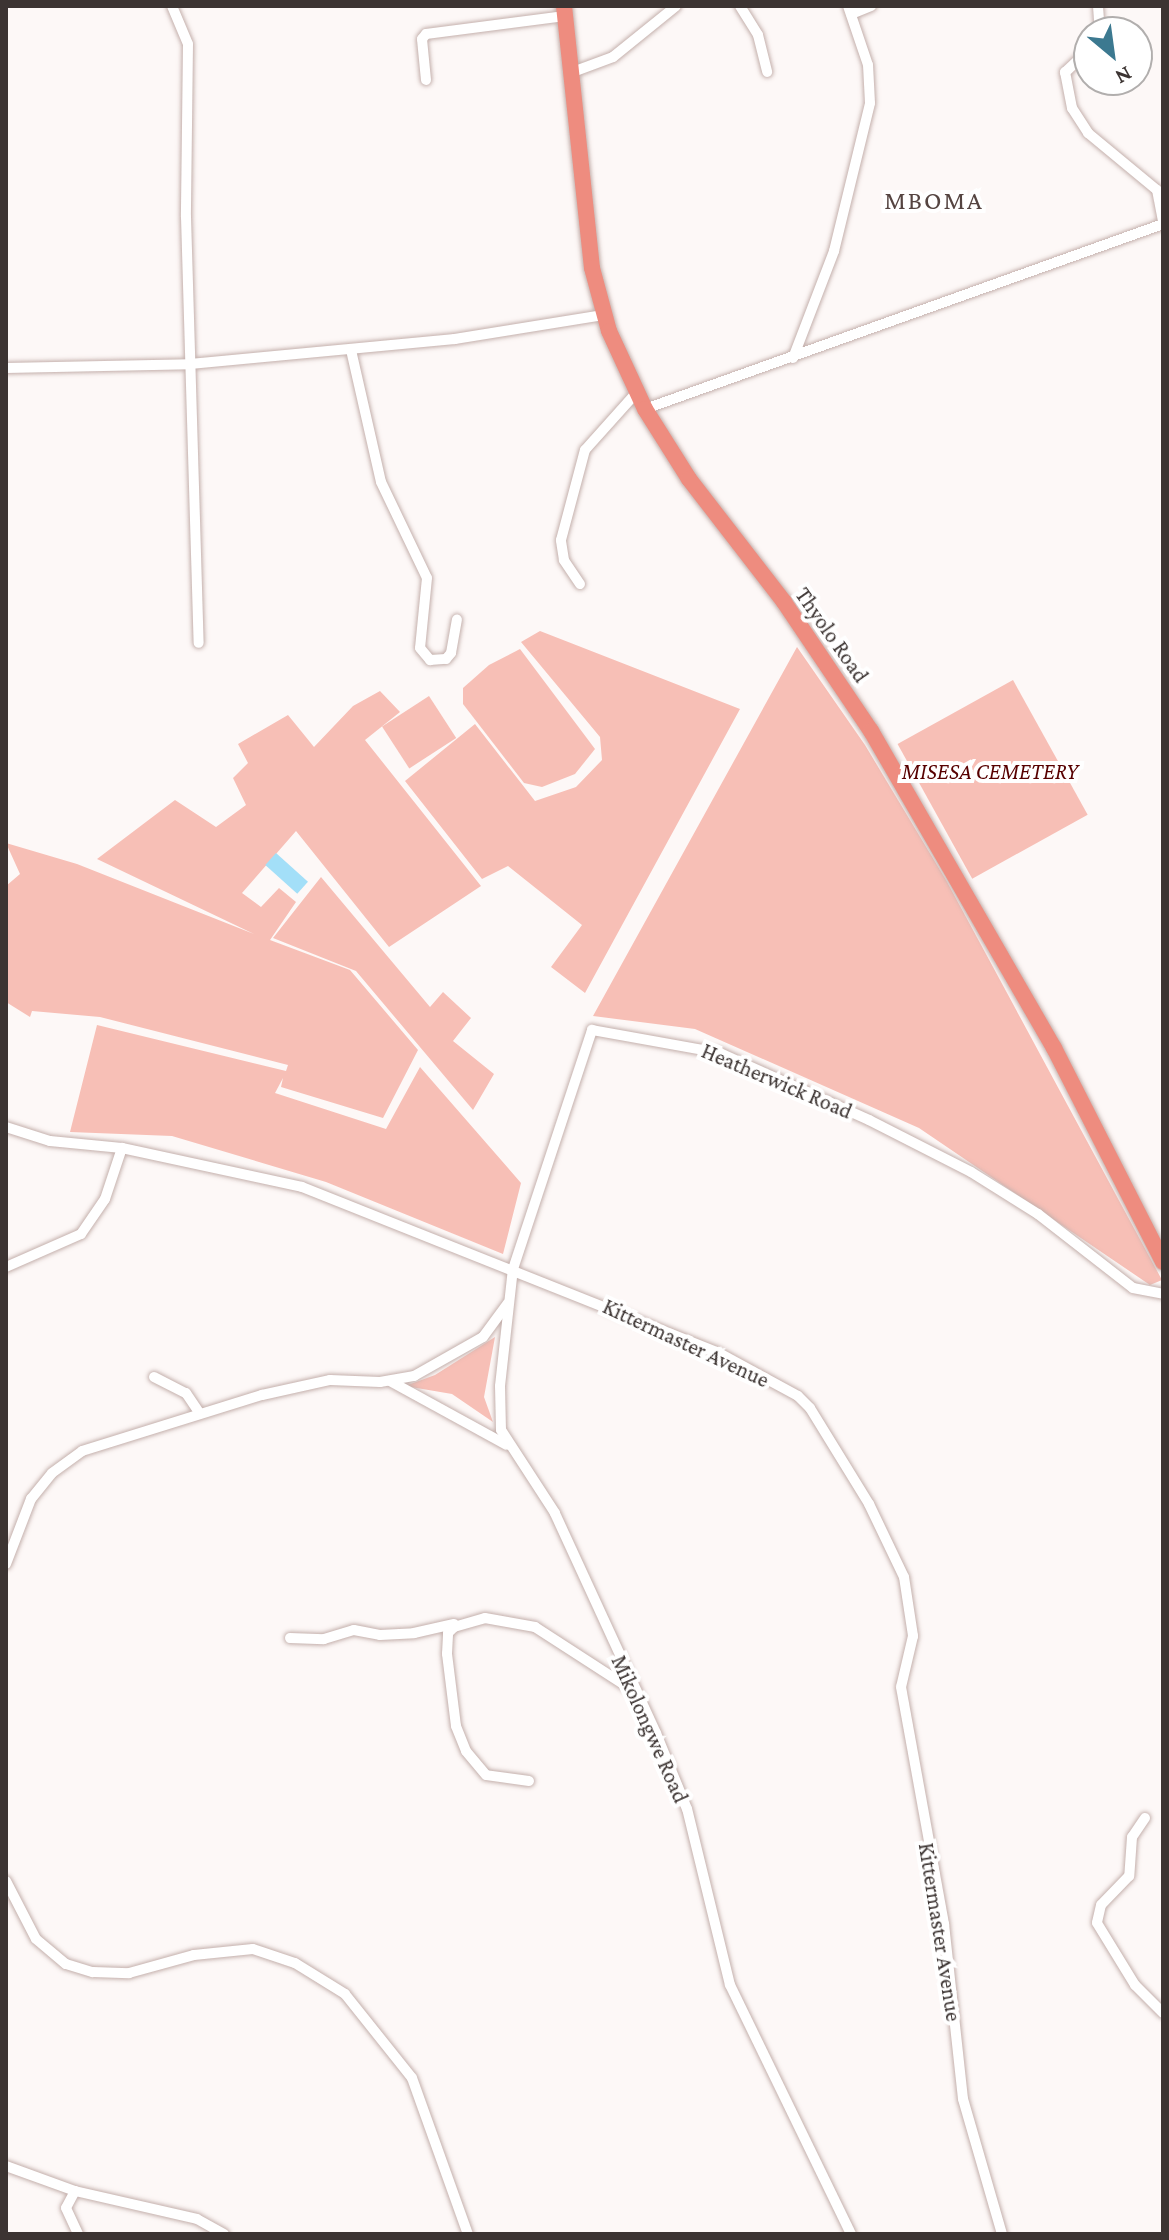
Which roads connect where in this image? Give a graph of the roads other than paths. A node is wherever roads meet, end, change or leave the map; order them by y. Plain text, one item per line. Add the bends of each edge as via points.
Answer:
1 (172, 6) edge
2 (676, 6) edge
3 (740, 6) edge
4 (871, 6) edge
5 (849, 10) edge
6 (565, 11) edge
7 (1073, 65) edge
8 (767, 72) dead end
9 (570, 73) junction
10 (426, 80) dead end
11 (1163, 222) edge
12 (603, 315) junction
13 (351, 350) junction
14 (793, 358) junction
15 (190, 364) junction
16 (6, 368) edge
17 (637, 392) junction
18 (645, 409) junction
19 (580, 584) dead end
20 (457, 620) dead end
21 (199, 643) dead end
22 (6, 1127) edge
23 (122, 1148) junction
24 (1163, 1262) edge
25 (6, 1267) edge
26 (513, 1269) junction
27 (1163, 1294) edge
28 (511, 1299) junction
29 (154, 1377) dead end
30 (390, 1381) junction
31 (198, 1411) junction
32 (507, 1445) junction
33 (7, 1557) edge
34 (460, 1623) junction
35 (290, 1638) dead end
36 (637, 1693) junction
37 (529, 1781) dead end
38 (1145, 1818) dead end
39 (6, 1881) edge
40 (1163, 2013) edge
41 (6, 2166) edge
42 (75, 2191) junction
43 (78, 2234) edge
44 (224, 2234) edge
45 (468, 2234) edge
46 (851, 2234) edge
47 (1002, 2234) edge

1 - 15 street via 188,44
2 - 9 street via 613,57
3 - 8 street via 758,35
4 - 5 street
5 - 14 street via 868,65 870,103 834,251
6 - 9 highway, Thyolo Road
6 - 10 street via 426,34
7 - 11 street via 1065,72 1072,108 1088,133 1157,190
9 - 12 highway, Thyolo Road via 592,268
11 - 14 street
12 - 13 street
12 - 17 highway, Thyolo Road
13 - 15 street
13 - 20 street via 381,482 427,578 420,648 430,660 446,659 451,653
14 - 18 street
15 - 16 street
15 - 21 street
17 - 18 highway, Thyolo Road
17 - 19 street via 585,450 561,540 564,560
18 - 24 highway, Thyolo Road via 689,479 784,602 871,731 1054,1048
22 - 23 street, Kittermaster Avenue via 50,1141
23 - 25 street via 105,1199 81,1234
23 - 26 street, Kittermaster Avenue via 302,1187
26 - 27 street, Heatherwick Road via 592,1030 720,1053 869,1120 971,1172 1038,1214 1133,1288
26 - 28 street, Mikolongwe Road
26 - 47 street, Kittermaster Avenue via 717,1352 798,1396 869,1504 904,1577 912,1612 912,1643 901,1687 944,1924 963,2099
28 - 30 street via 483,1337 457,1356
28 - 32 street, Mikolongwe Road via 499,1416
29 - 31 street via 186,1393
30 - 31 street via 330,1380
30 - 32 street
31 - 33 street via 82,1451 52,1473 31,1499
32 - 36 street, Mikolongwe Road via 555,1513
34 - 35 street via 414,1633 354,1630 324,1639
34 - 36 street via 485,1618 535,1627
34 - 37 street via 448,1633 447,1654 456,1726 466,1751 486,1775
36 - 46 street, Mikolongwe Road via 687,1809 744,2022
38 - 40 street via 1132,1837 1129,1876 1101,1905 1097,1923 1135,1985
39 - 45 street via 36,1939 66,1964 93,1972 129,1973 194,1955 253,1949 295,1963 345,1994 412,2078
41 - 42 street
42 - 43 street via 66,2208
42 - 44 street via 197,2219

